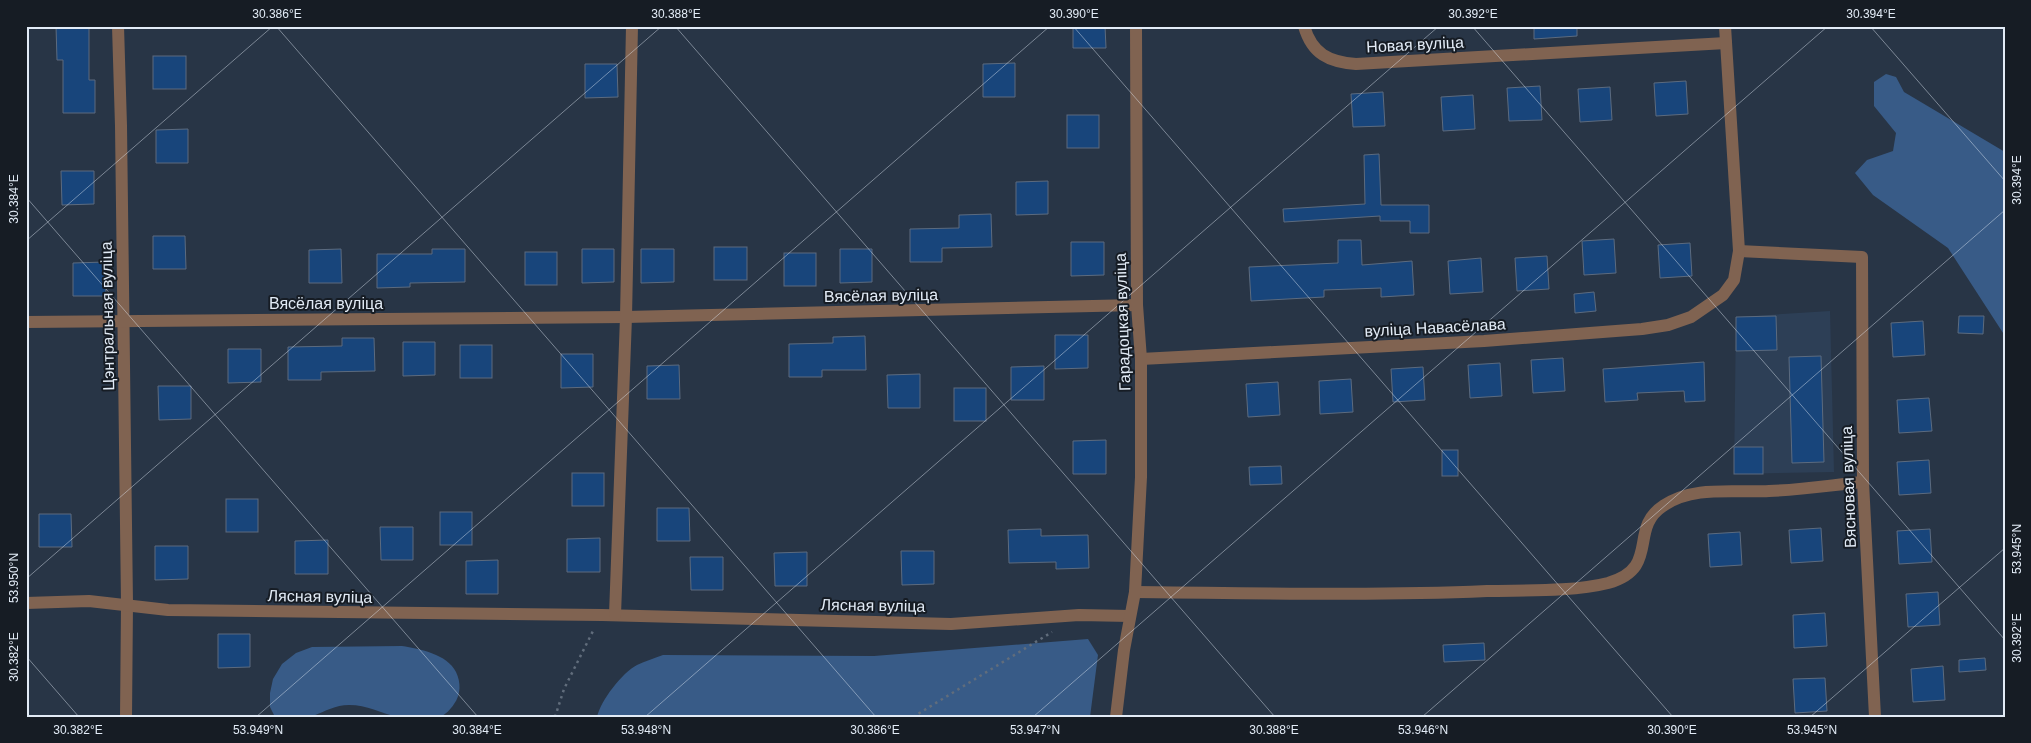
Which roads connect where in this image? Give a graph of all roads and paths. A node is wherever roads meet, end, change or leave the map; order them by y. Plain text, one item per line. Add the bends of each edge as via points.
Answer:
1 (118, 26) edge
2 (1136, 26) edge
3 (1304, 26) edge
4 (1725, 26) edge
5 (632, 28) edge
6 (1726, 43) junction
7 (1739, 251) junction
8 (1137, 305) junction
9 (626, 317) junction
10 (123, 321) junction
11 (26, 322) edge
12 (1141, 359) junction
13 (1863, 482) junction
14 (1135, 592) junction
15 (26, 603) edge
16 (127, 604) junction
17 (608, 615) junction
18 (1130, 616) junction
19 (1054, 631) dead end
20 (126, 717) edge
21 (555, 717) edge
22 (913, 717) edge
23 (1116, 717) edge
24 (1876, 717) edge

1 - 10 street, Цэнтральная вуліца
2 - 8 street, Гарадоцкая вуліца
3 - 6 street, Новая вуліца via 1313,47 1326,57 1356,64
4 - 6 street
5 - 9 street
6 - 7 street
7 - 12 street, вуліца Навасёлава via 1734,280 1723,295 1691,317 1668,325 1484,341
7 - 13 street, Вясновая вуліца via 1862,257
8 - 9 street, Вясёлая вуліца
8 - 12 street, Гарадоцкая вуліца
9 - 10 street, Вясёлая вуліца
9 - 17 street
10 - 11 street, Вясёлая вуліца
10 - 16 street, Цэнтральная вуліца
12 - 14 street, Гарадоцкая вуліца via 1141,477
13 - 14 street via 1771,491 1688,494 1654,513 1648,522 1636,567 1621,578 1606,583 1570,588 1404,594
13 - 24 street, Вясновая вуліца
14 - 18 street, Гарадоцкая вуліца
15 - 16 street, Лясная вуліца via 81,601
16 - 17 street, Лясная вуліца via 168,610
16 - 20 street, Цэнтральная вуліца
17 - 18 street, Лясная вуліца via 951,624
17 - 21 path via 564,689
18 - 23 street, Гарадоцкая вуліца
19 - 22 path

